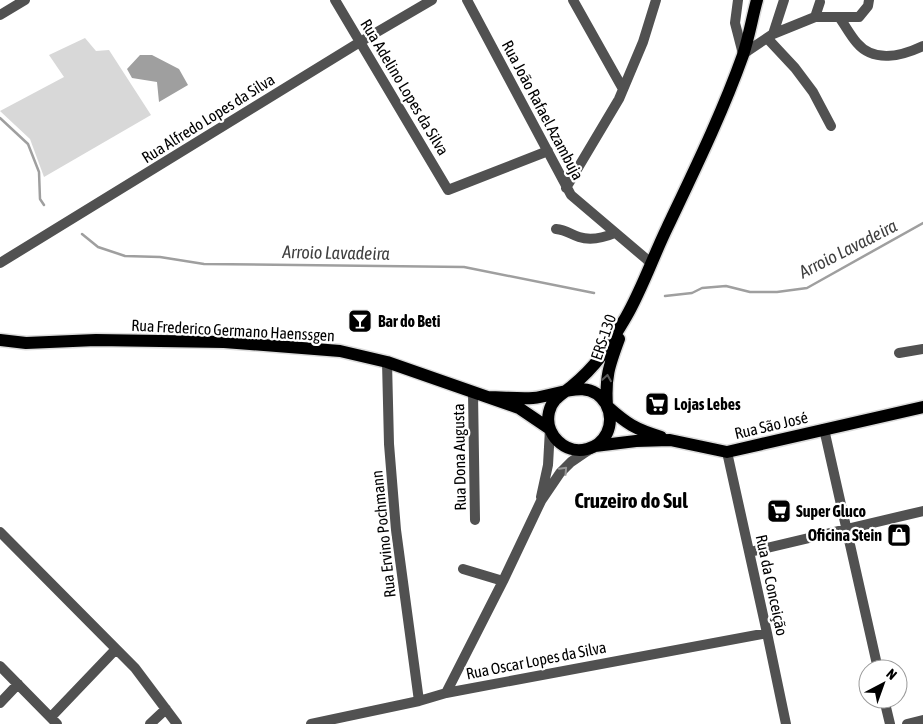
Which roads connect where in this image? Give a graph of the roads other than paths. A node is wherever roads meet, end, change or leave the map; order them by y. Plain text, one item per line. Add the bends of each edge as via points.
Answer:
1 (25, 0) edge
2 (335, 0) edge
3 (432, 0) edge
4 (467, 0) edge
5 (573, 0) edge
6 (656, 0) edge
7 (738, 0) edge
8 (756, 0) edge
9 (784, 0) edge
10 (869, 0) edge
11 (820, 2) dead end
12 (0, 15) edge
13 (815, 17) junction
14 (839, 17) junction
15 (770, 36) junction
16 (360, 42) junction
17 (923, 46) edge
18 (743, 54) junction
19 (623, 89) junction
20 (831, 126) dead end
21 (548, 151) junction
22 (566, 188) junction
23 (556, 229) dead end
24 (615, 233) junction
25 (0, 263) edge
26 (651, 263) junction
27 (630, 309) junction
28 (0, 340) edge
29 (923, 348) edge
30 (899, 353) dead end
31 (387, 362) junction
32 (568, 390) junction
33 (473, 393) junction
34 (488, 397) junction
35 (607, 406) junction
36 (923, 407) edge
37 (550, 429) junction
38 (824, 429) junction
39 (670, 440) junction
40 (595, 446) junction
41 (727, 452) junction
42 (541, 501) junction
43 (923, 511) edge
44 (475, 520) dead end
45 (846, 528) junction
46 (0, 532) edge
47 (750, 552) junction
48 (463, 568) dead end
49 (503, 581) junction
50 (768, 633) junction
51 (116, 649) junction
52 (876, 659) edge
53 (0, 666) edge
54 (18, 684) junction
55 (446, 693) junction
56 (419, 701) junction
57 (0, 703) edge
58 (166, 709) junction
59 (886, 709) edge
60 (54, 720) edge
61 (923, 720) edge
62 (150, 724) edge
63 (177, 724) edge
64 (312, 724) edge
65 (786, 724) edge
66 (890, 724) edge
67 (907, 724) edge

1 - 12 street
2 - 16 street, Rua Adelino Lopes da Silva
3 - 16 street, Rua Alfredo Lopes da Silva
4 - 21 street, Rua João Rafael Azambuja
5 - 19 street
6 - 19 street
7 - 18 street via 735,23
8 - 18 main road, ERS-130
9 - 15 street
10 - 14 street via 859,17
11 - 13 street
13 - 14 street
13 - 15 street
14 - 17 street via 857,43 874,55 908,53
15 - 18 street
15 - 20 street via 813,92
16 - 21 street, Rua Adelino Lopes da Silva via 448,190
16 - 25 street, Rua Alfredo Lopes da Silva
18 - 26 main road, ERS-130 via 718,117
19 - 22 street
21 - 22 street, Rua João Rafael Azambuja
22 - 24 street, Rua João Rafael Azambuja
23 - 24 street via 585,239
24 - 26 street, Rua João Rafael Azambuja
26 - 27 main road, ERS-130
27 - 32 main road, ERS-130 via 603,355
35 -> 27 main road, ERS-130 via 605,384 609,366
28 - 31 main road, Rua Frederico Germano Haenssgen via 26,343 96,340 259,344 340,351
29 - 30 street
31 - 33 main road, Rua Frederico Germano Haenssgen
31 - 56 street, Rua Ervino Pochmann via 396,530
32 - 34 main road via 543,397
32 - 35 main road via 590,391
32 - 37 main road via 556,397 550,409
33 - 34 main road, Rua Frederico Germano Haenssgen
33 - 44 street, Rua Dona Augusta
34 - 37 main road via 519,408
35 - 39 main road via 636,429
35 - 40 main road via 608,432
36 - 38 main road, Rua São José
37 - 40 main road via 558,442 572,449
37 - 42 street
38 - 41 main road, Rua São José
38 - 45 street
39 - 40 main road, Rua São José
39 - 41 main road, Rua São José
42 -> 40 street via 560,473
41 - 47 street, Rua da Conceição
42 - 49 street
43 - 45 street
45 - 47 street
45 - 52 street
46 - 51 street
47 - 50 street, Rua da Conceição
48 - 49 street
49 - 55 street
50 - 55 street, Rua Oscar Lopes da Silva
50 - 65 street, Rua da Conceição
51 - 58 street
51 - 60 street
53 - 54 street
54 - 57 street
54 - 60 street
55 - 56 street, Rua Oscar Lopes da Silva
56 - 64 street, Rua Oscar Lopes da Silva
58 - 62 street
58 - 63 street
59 - 66 street
61 - 67 street

